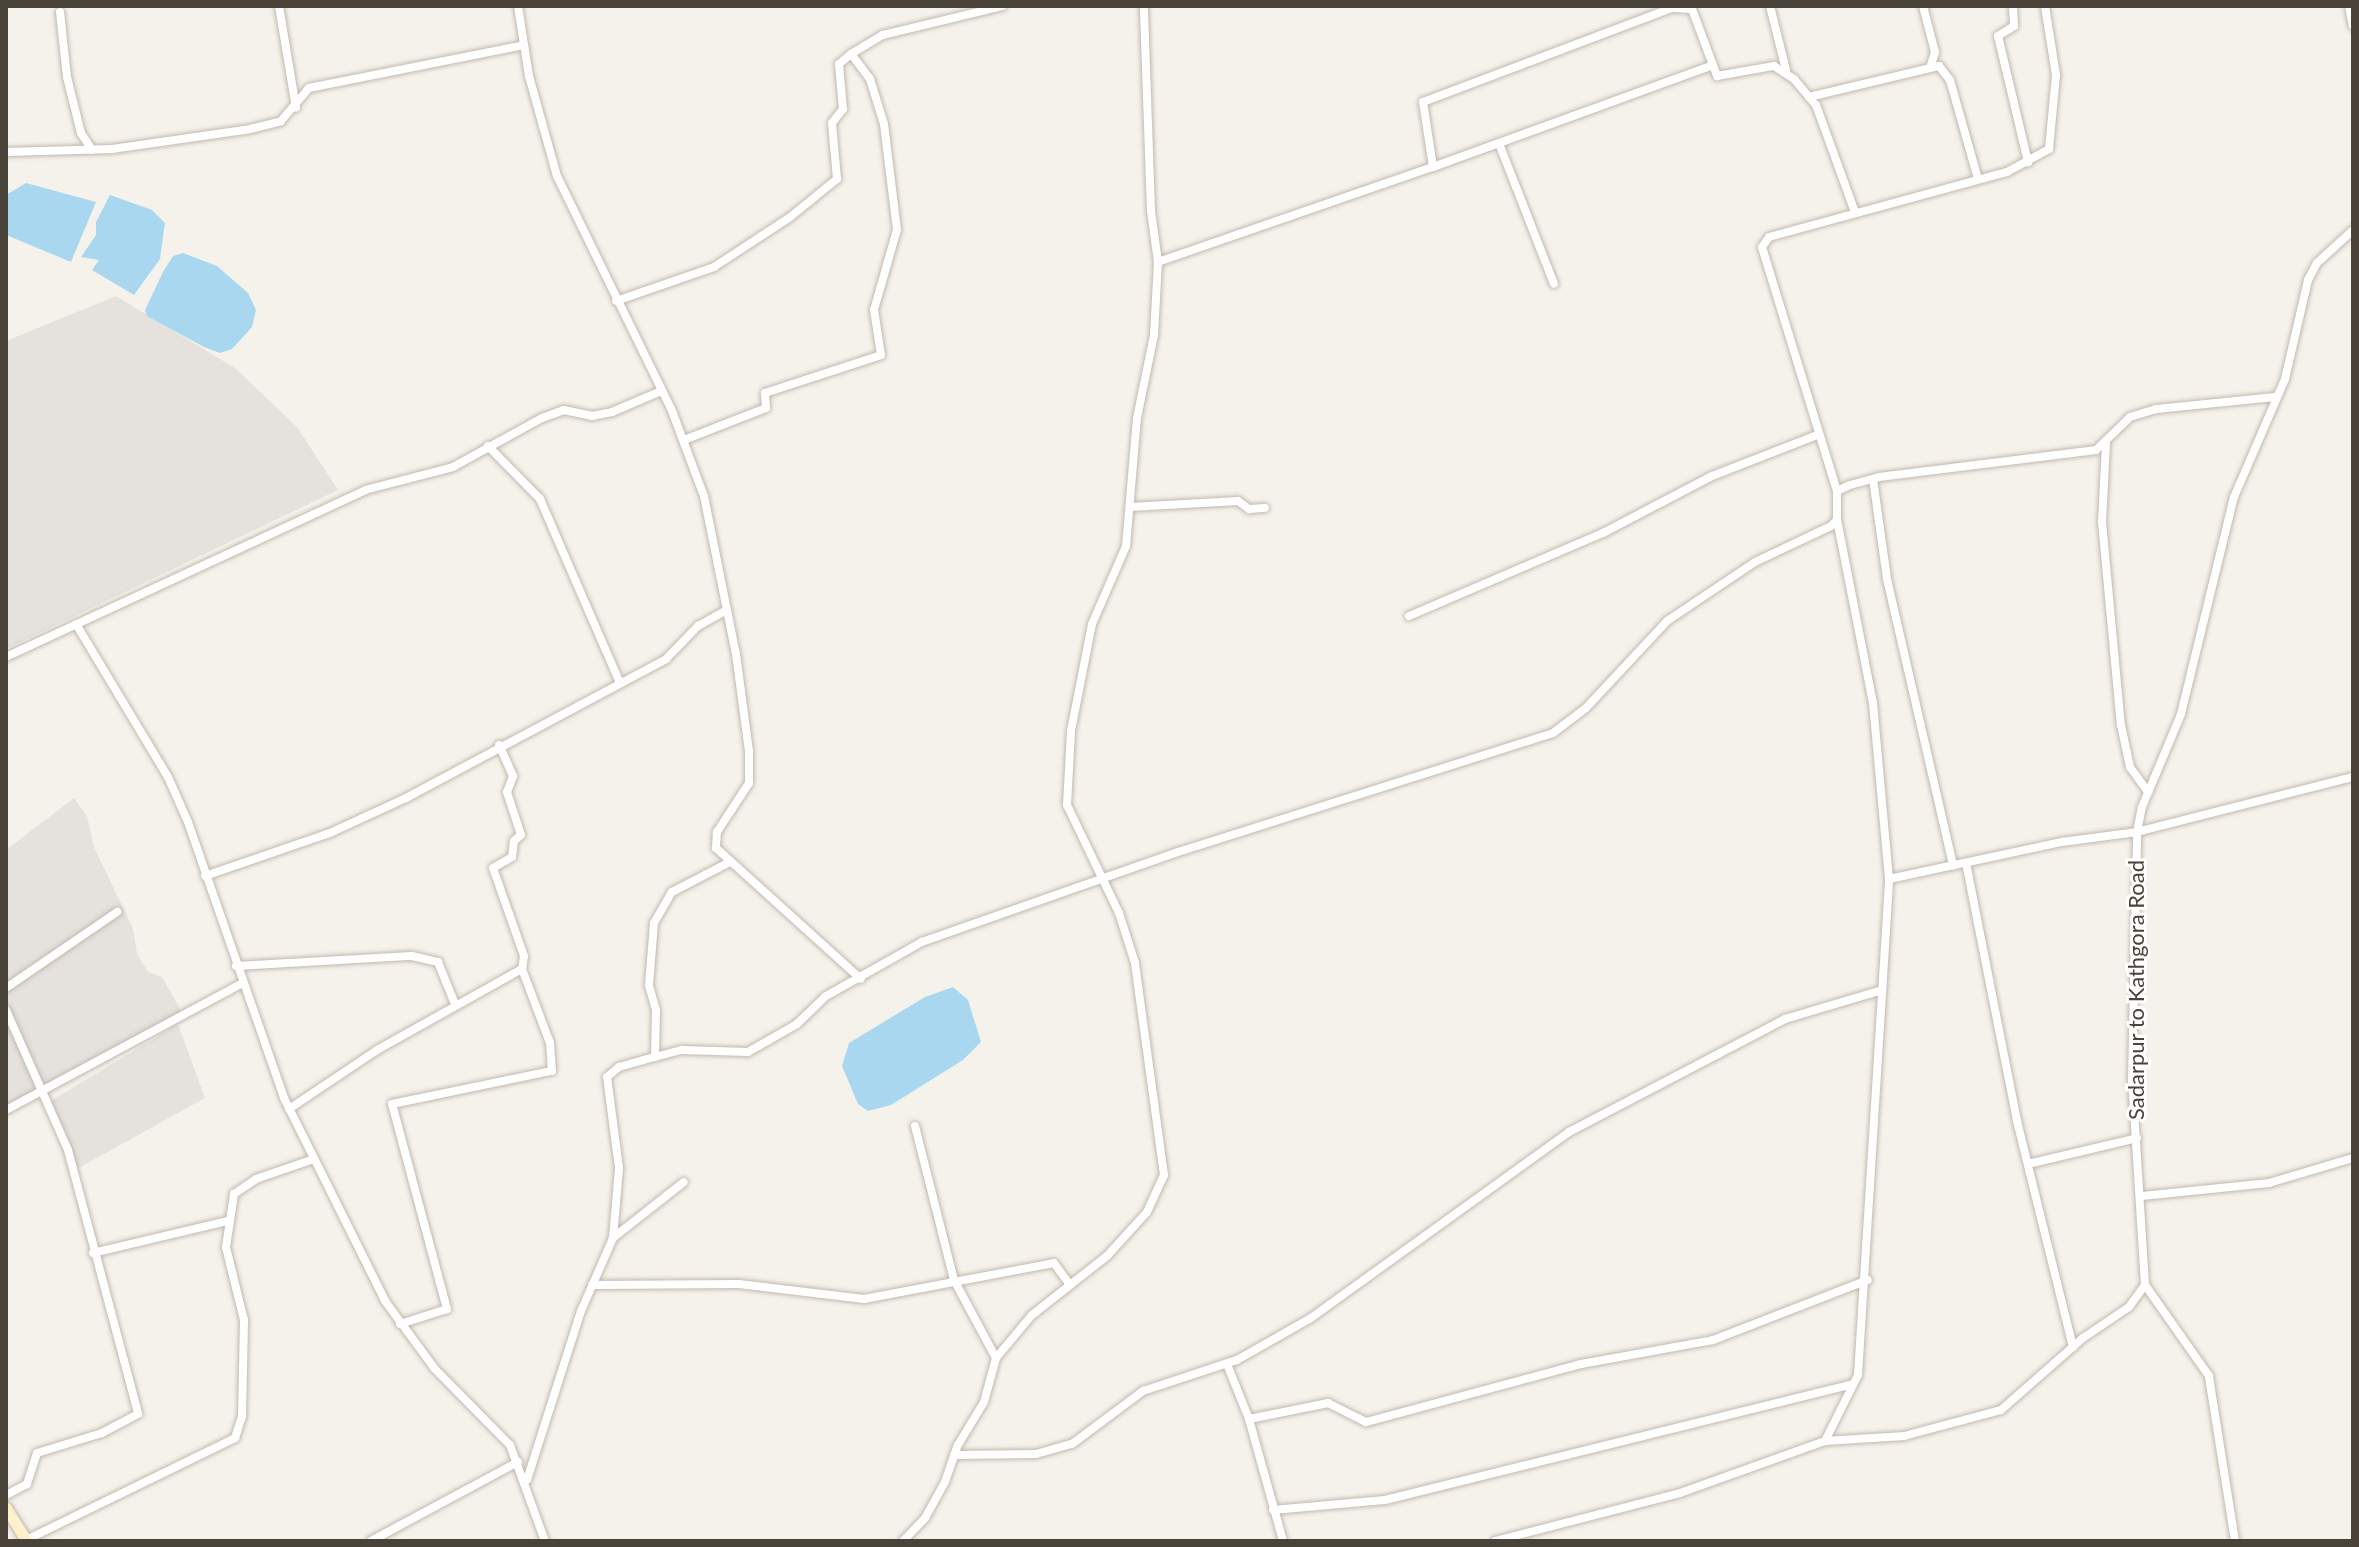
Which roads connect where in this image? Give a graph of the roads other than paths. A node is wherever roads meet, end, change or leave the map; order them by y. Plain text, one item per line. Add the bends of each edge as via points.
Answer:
1 (279, 6) edge
2 (518, 6) edge
3 (1003, 6) edge
4 (1144, 6) edge
5 (1770, 6) edge
6 (1923, 6) edge
7 (2013, 6) edge
8 (2045, 6) edge
9 (2349, 6) edge
10 (1692, 8) edge
11 (60, 12) dead end
12 (2353, 26) edge
13 (524, 45) junction
14 (851, 54) junction
15 (1710, 66) junction
16 (1930, 66) junction
17 (1786, 70) junction
18 (1809, 97) junction
19 (296, 109) junction
20 (1500, 146) junction
21 (92, 150) junction
22 (6, 152) edge
23 (2028, 162) junction
24 (1433, 167) junction
25 (1978, 179) junction
26 (1855, 212) junction
27 (2353, 230) edge
28 (1158, 262) junction
29 (1554, 284) dead end
30 (616, 301) junction
31 (659, 392) junction
32 (2275, 397) junction
33 (1817, 435) junction
34 (684, 440) junction
35 (2106, 444) junction
36 (488, 446) junction
37 (1873, 479) junction
38 (1837, 491) junction
39 (1130, 507) junction
40 (1265, 508) dead end
41 (1837, 520) junction
42 (727, 610) junction
43 (1409, 616) dead end
44 (76, 624) junction
45 (6, 657) edge
46 (619, 681) junction
47 (499, 745) junction
48 (2353, 777) edge
49 (2148, 792) junction
50 (2137, 832) junction
51 (728, 863) junction
52 (1966, 863) junction
53 (1953, 865) junction
54 (205, 876) junction
55 (1889, 879) junction
56 (1104, 882) junction
57 (117, 912) dead end
58 (236, 966) junction
59 (522, 969) junction
60 (861, 979) junction
61 (241, 984) junction
62 (6, 988) edge
63 (1879, 991) junction
64 (455, 1004) junction
65 (6, 1010) edge
66 (655, 1057) junction
67 (40, 1095) junction
68 (289, 1109) junction
69 (6, 1110) edge
70 (915, 1126) dead end
71 (2137, 1138) junction
72 (2353, 1158) edge
73 (314, 1159) junction
74 (2028, 1164) junction
75 (684, 1182) dead end
76 (2142, 1196) junction
77 (227, 1221) junction
78 (613, 1238) junction
79 (93, 1253) junction
80 (954, 1280) junction
81 (1868, 1280) junction
82 (592, 1285) junction
83 (1070, 1285) junction
84 (2145, 1285) junction
85 (400, 1324) junction
86 (2073, 1347) junction
87 (996, 1358) junction
88 (1227, 1364) junction
89 (1853, 1384) junction
90 (1249, 1419) junction
91 (1825, 1441) junction
92 (954, 1455) junction
93 (518, 1462) junction
94 (527, 1481) junction
95 (6, 1495) edge
96 (6, 1508) edge
97 (1273, 1510) junction
98 (913, 1531) junction
99 (26, 1540) edge
100 (371, 1541) edge
101 (545, 1541) edge
102 (903, 1541) edge
103 (920, 1541) edge
104 (1283, 1541) edge
105 (1495, 1541) edge
106 (2235, 1541) edge

1 - 19 street
2 - 13 street
3 - 14 street via 883,35
4 - 28 street via 1150,49 1146,115 1151,211
5 - 17 street
6 - 16 street via 1935,52
7 - 23 street via 2014,26 1998,36
8 - 23 street via 2056,75 2054,124 2049,149
9 - 12 street
10 - 15 street
10 - 24 street via 1672,8 1423,102
11 - 21 street via 72,98 81,133
13 - 19 street via 309,88
13 - 30 street via 557,176
14 - 30 street via 839,64 843,109 832,123 837,179 714,267
14 - 34 street via 870,79 884,124 897,230 874,310 881,355 765,393 766,408
15 - 17 street via 1717,76 1774,66
15 - 20 street
16 - 18 street
16 - 25 street via 1945,68
17 - 18 street
18 - 26 street via 1827,131
19 - 21 street via 281,121 250,129
20 - 24 street
20 - 29 street
21 - 22 street
23 - 25 street
24 - 28 street
25 - 26 street
26 - 33 street via 1769,237 1762,247
27 - 32 street via 2317,263 2308,280 2285,379
28 - 39 street via 1154,335 1137,418
30 - 31 street
31 - 34 street
31 - 36 street via 592,416 564,410
32 - 35 street via 2156,409 2130,417
32 - 49 street via 2234,497 2181,714
33 - 38 street
33 - 43 street via 1712,476 1603,533
34 - 42 street via 704,496
35 - 37 street via 2096,450
35 - 49 street via 2102,535 2121,725 2130,767
36 - 44 street via 453,467 365,490
36 - 46 street via 540,499
37 - 38 street
37 - 53 street via 1887,579
38 - 41 street
39 - 40 street via 1238,501 1249,509
39 - 56 street via 1126,546 1092,624 1071,731 1067,805
41 - 55 street via 1873,703
41 - 56 street via 1755,562 1667,621 1586,708 1553,733 1178,852
42 - 46 street via 698,626 666,659
42 - 51 street via 749,767 749,783 717,832 716,848
44 - 45 street
44 - 54 street via 168,777
46 - 47 street via 558,720
47 - 54 street via 374,815
47 - 59 street via 513,776 507,792 521,835 514,841 512,857 493,868 524,956
48 - 50 street, Sadarpur to Kathgora Road
49 - 50 street
50 - 52 street
50 - 71 street, Sadarpur to Kathgora Road via 2132,1081
51 - 60 street via 759,881 794,921
51 - 66 street via 672,892 654,923 649,985 656,1010
52 - 53 street
52 - 74 street
53 - 55 street
54 - 58 street
55 - 63 street
56 - 60 street via 1085,883 922,942
56 - 83 street via 1135,963 1164,1175 1147,1212 1107,1256
57 - 62 street
58 - 61 street
58 - 64 street via 412,956 438,962
59 - 64 street
59 - 85 street via 550,1043 552,1071 392,1104 447,1309
60 - 66 street via 826,996 797,1024 748,1052 682,1050
61 - 67 street
61 - 68 street
63 - 81 street
63 - 88 street via 1785,1019 1569,1132 1311,1318
64 - 68 street
65 - 67 street
66 - 78 street via 619,1067 607,1077 619,1168
67 - 69 street
67 - 79 street via 68,1150
68 - 73 street
70 - 80 street
71 - 74 street
71 - 76 street, Sadarpur to Kathgora Road
72 - 76 street via 2269,1183
73 - 77 street via 256,1179 234,1194
73 - 85 street
74 - 86 street
75 - 78 street
76 - 84 street, Sadarpur to Kathgora Road
77 - 79 street
77 - 99 street via 226,1247 244,1320 242,1417 235,1438
78 - 82 street
79 - 95 street via 111,1301 138,1414 102,1433 37,1453 27,1484
80 - 82 street via 864,1299 739,1284
80 - 83 street via 1054,1263
80 - 87 street
81 - 89 street
81 - 90 street via 1713,1340 1581,1364 1366,1422 1328,1403
82 - 94 street
83 - 87 street via 1015,1331
84 - 86 street via 2129,1307
84 - 106 street via 2209,1376
85 - 93 street via 435,1369 510,1445
86 - 91 street via 2001,1410 1904,1436
87 - 92 street via 984,1402
88 - 90 street
88 - 92 street via 1143,1391 1072,1444 1036,1454
89 - 91 street
89 - 97 street via 1385,1500
90 - 97 street
91 - 105 street via 1680,1493
92 - 98 street via 939,1494
93 - 94 street
93 - 100 street
94 - 101 street
96 - 99 main road
97 - 104 street
98 - 102 street
98 - 103 street

